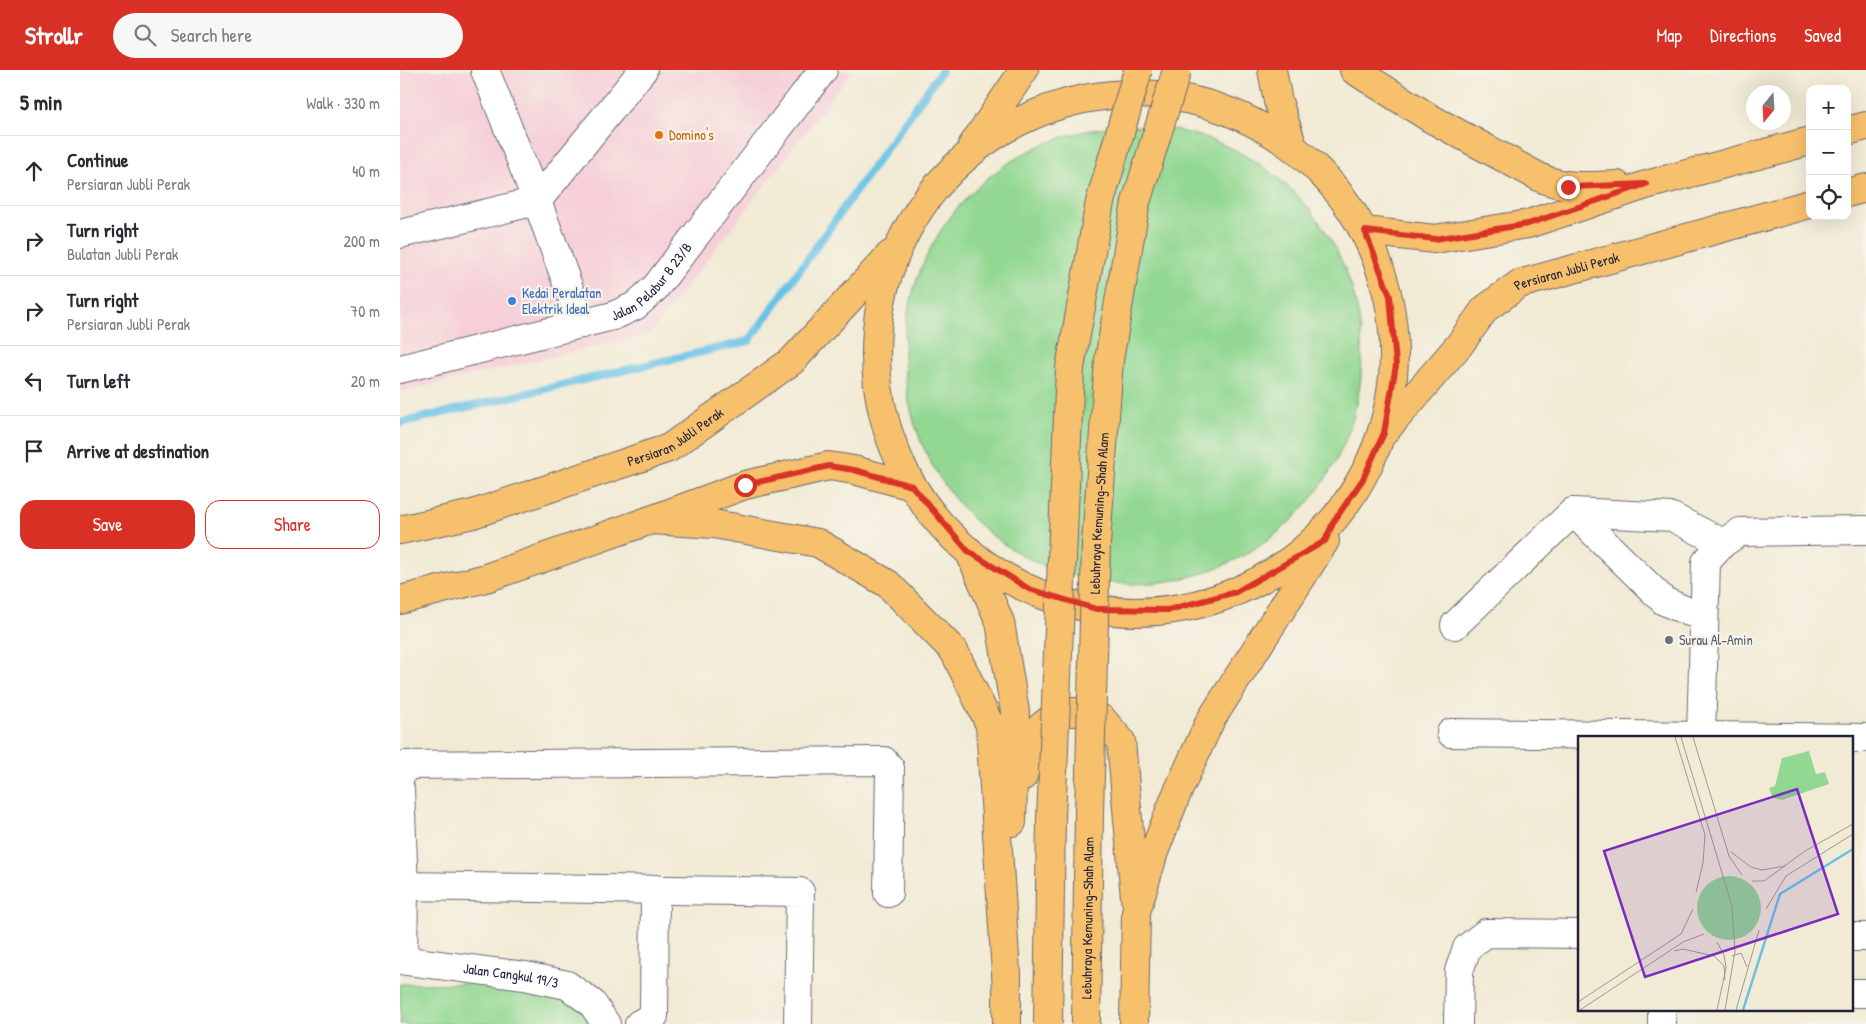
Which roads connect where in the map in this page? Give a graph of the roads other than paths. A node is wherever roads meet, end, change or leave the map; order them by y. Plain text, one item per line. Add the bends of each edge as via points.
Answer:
1 (485, 70) edge
2 (643, 70) edge
3 (824, 70) edge
4 (1024, 70) edge
5 (1138, 70) edge
6 (1177, 70) edge
7 (1272, 70) edge
8 (1354, 70) edge
9 (1866, 126) edge
10 (1851, 130) edge
11 (1806, 142) edge
12 (1293, 147) junction
13 (967, 153) junction
14 (1646, 184) junction
15 (1866, 188) edge
16 (1851, 192) edge
17 (537, 201) junction
18 (1806, 205) edge
19 (1365, 231) junction
20 (400, 234) edge
21 (896, 248) junction
22 (582, 324) junction
23 (400, 369) edge
24 (1384, 433) junction
25 (912, 486) junction
26 (1573, 512) junction
27 (651, 520) junction
28 (400, 530) edge
29 (1866, 530) edge
30 (1325, 541) junction
31 (968, 551) junction
32 (1715, 552) junction
33 (400, 600) edge
34 (1689, 612) dead end
35 (1455, 625) dead end
36 (1451, 733) dead end
37 (1645, 736) edge
38 (1710, 736) edge
39 (400, 778) edge
40 (400, 788) edge
41 (1012, 816) junction
42 (404, 886) junction
43 (655, 889) junction
44 (888, 893) dead end
45 (1136, 912) junction
46 (1578, 934) edge
47 (402, 960) edge
48 (1007, 989) junction
49 (606, 1024) edge
50 (639, 1024) edge
51 (798, 1024) edge
52 (1007, 1024) edge
53 (1048, 1024) edge
54 (1086, 1024) edge
55 (1134, 1024) edge
56 (1458, 1024) edge

1 - 17 street
2 - 17 street
3 - 22 street, Jalan Pelabur B 23/B via 654,288 635,306
4 - 13 main road
5 - 53 main road, bridge via 1100,202 1070,368 1051,819
6 - 54 main road, Lebuhraya Kemuning–Shah Alam, bridge via 1136,202 1109,360 1096,544
7 - 12 main road
8 - 14 main road via 1430,118 1554,184 1568,187
9 - 10 main road
11 - 14 main road
12 - 13 main road via 1232,112 1164,95 1094,97 1027,116
12 - 19 main road via 1334,185
13 - 21 main road via 926,197
14 - 19 main road via 1528,224 1482,232 1435,239
15 - 16 main road
17 - 20 street
17 - 22 street
18 - 24 main road, Persiaran Jubli Perak via 1519,284 1485,309 1460,344
19 - 24 main road via 1390,296 1396,365
21 - 25 main road via 881,295 874,344 878,394 890,441
21 - 28 main road, Persiaran Jubli Perak via 792,361 669,448 473,514
22 - 23 street, Jalan Pelabur B 23/B
24 - 30 main road via 1363,479 1334,521
25 - 27 main road via 829,466 745,485
25 - 31 main road
26 - 32 street via 1672,517
26 - 34 street via 1664,601
26 - 35 street
27 - 33 main road via 486,578
27 - 48 main road via 714,524 818,543 888,584 954,651 990,725
29 - 32 street via 1740,532
30 - 31 main road via 1236,592 1168,610 1096,609 1029,589
30 - 45 main road via 1210,721 1154,852
31 - 41 main road via 1000,622 1015,712
32 - 38 street
36 - 37 street
39 - 44 street via 404,766 884,762 890,768
40 - 42 street
41 - 45 main road via 1036,730 1054,716 1066,712 1083,712 1102,719 1121,741
41 - 48 main road
42 - 43 street
42 - 47 street
43 - 50 street via 654,1016
43 - 51 street via 800,892
45 - 55 main road
46 - 56 street via 1486,933 1467,948 1459,971
47 - 49 street, Jalan Cangkul 19/3 via 525,976 567,986 592,1003
48 - 52 main road

